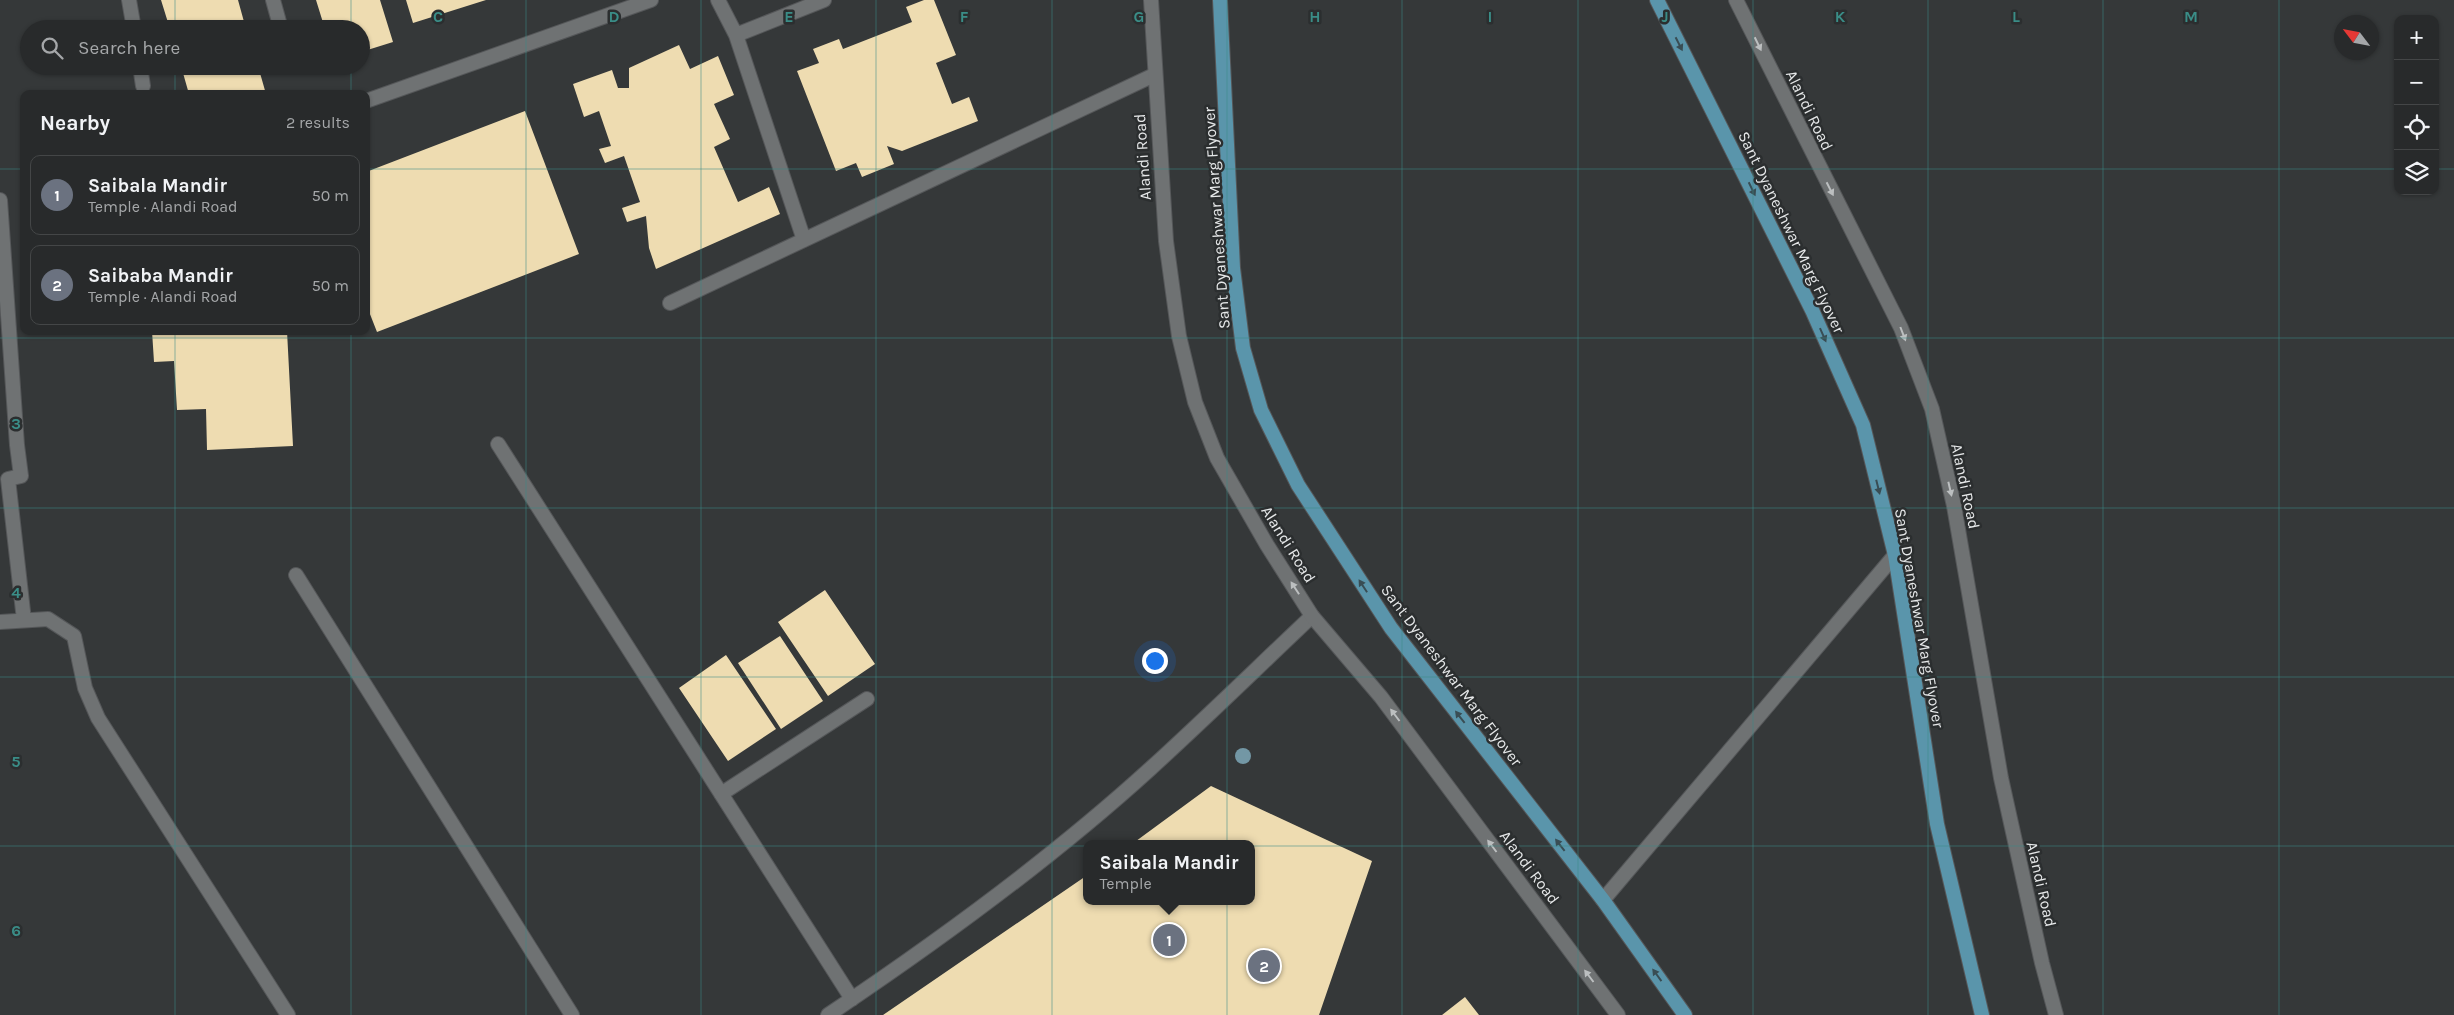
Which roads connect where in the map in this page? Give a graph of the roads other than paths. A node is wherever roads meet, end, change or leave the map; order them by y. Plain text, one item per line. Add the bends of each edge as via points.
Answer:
1 (129, 0) edge
2 (273, 0) edge
3 (651, 0) edge
4 (718, 0) edge
5 (824, 0) edge
6 (1151, 0) edge
7 (1220, 0) edge
8 (1657, 0) edge
9 (1736, 0) edge
10 (132, 20) edge
11 (279, 20) edge
12 (736, 35) junction
13 (141, 75) edge
14 (1154, 75) junction
15 (143, 86) dead end
16 (370, 100) edge
17 (0, 200) edge
18 (804, 240) junction
19 (670, 303) dead end
20 (498, 444) dead end
21 (1895, 555) junction
22 (296, 575) dead end
23 (1312, 616) junction
24 (24, 620) junction
25 (0, 622) edge
26 (867, 699) dead end
27 (721, 794) junction
28 (1603, 900) junction
29 (852, 999) junction
30 (288, 1015) edge
31 (572, 1015) edge
32 (828, 1015) edge
33 (1618, 1015) edge
34 (1685, 1015) edge
35 (1982, 1015) edge
36 (2056, 1015) edge

1 - 10 street
2 - 11 street
3 - 16 street
4 - 12 street
5 - 12 street
6 - 14 street, Alandi Road
28 -> 7 main road, Sant Dyaneshwar Marg Flyover via 1391,628 1298,486 1261,410 1243,348 1234,268
8 -> 21 main road, Sant Dyaneshwar Marg Flyover via 1812,310 1863,425
9 -> 36 street, Alandi Road via 1901,328 1932,409 1954,506 2001,778
12 - 18 street
13 - 15 street
14 - 18 street
23 -> 14 street, Alandi Road via 1217,458 1195,402 1179,336 1166,241
17 - 24 street via 21,476 8,479
18 - 19 street
20 - 27 street
21 - 28 street
21 - 35 main road, Sant Dyaneshwar Marg Flyover via 1937,824
22 - 31 street
23 - 29 street via 1150,770 1065,842 978,910
33 -> 23 street, Alandi Road via 1381,697
24 - 25 street
24 - 30 street via 48,619 74,636 85,688 98,718
26 - 27 street
27 - 29 street
34 -> 28 main road, Sant Dyaneshwar Marg Flyover
29 - 32 street

